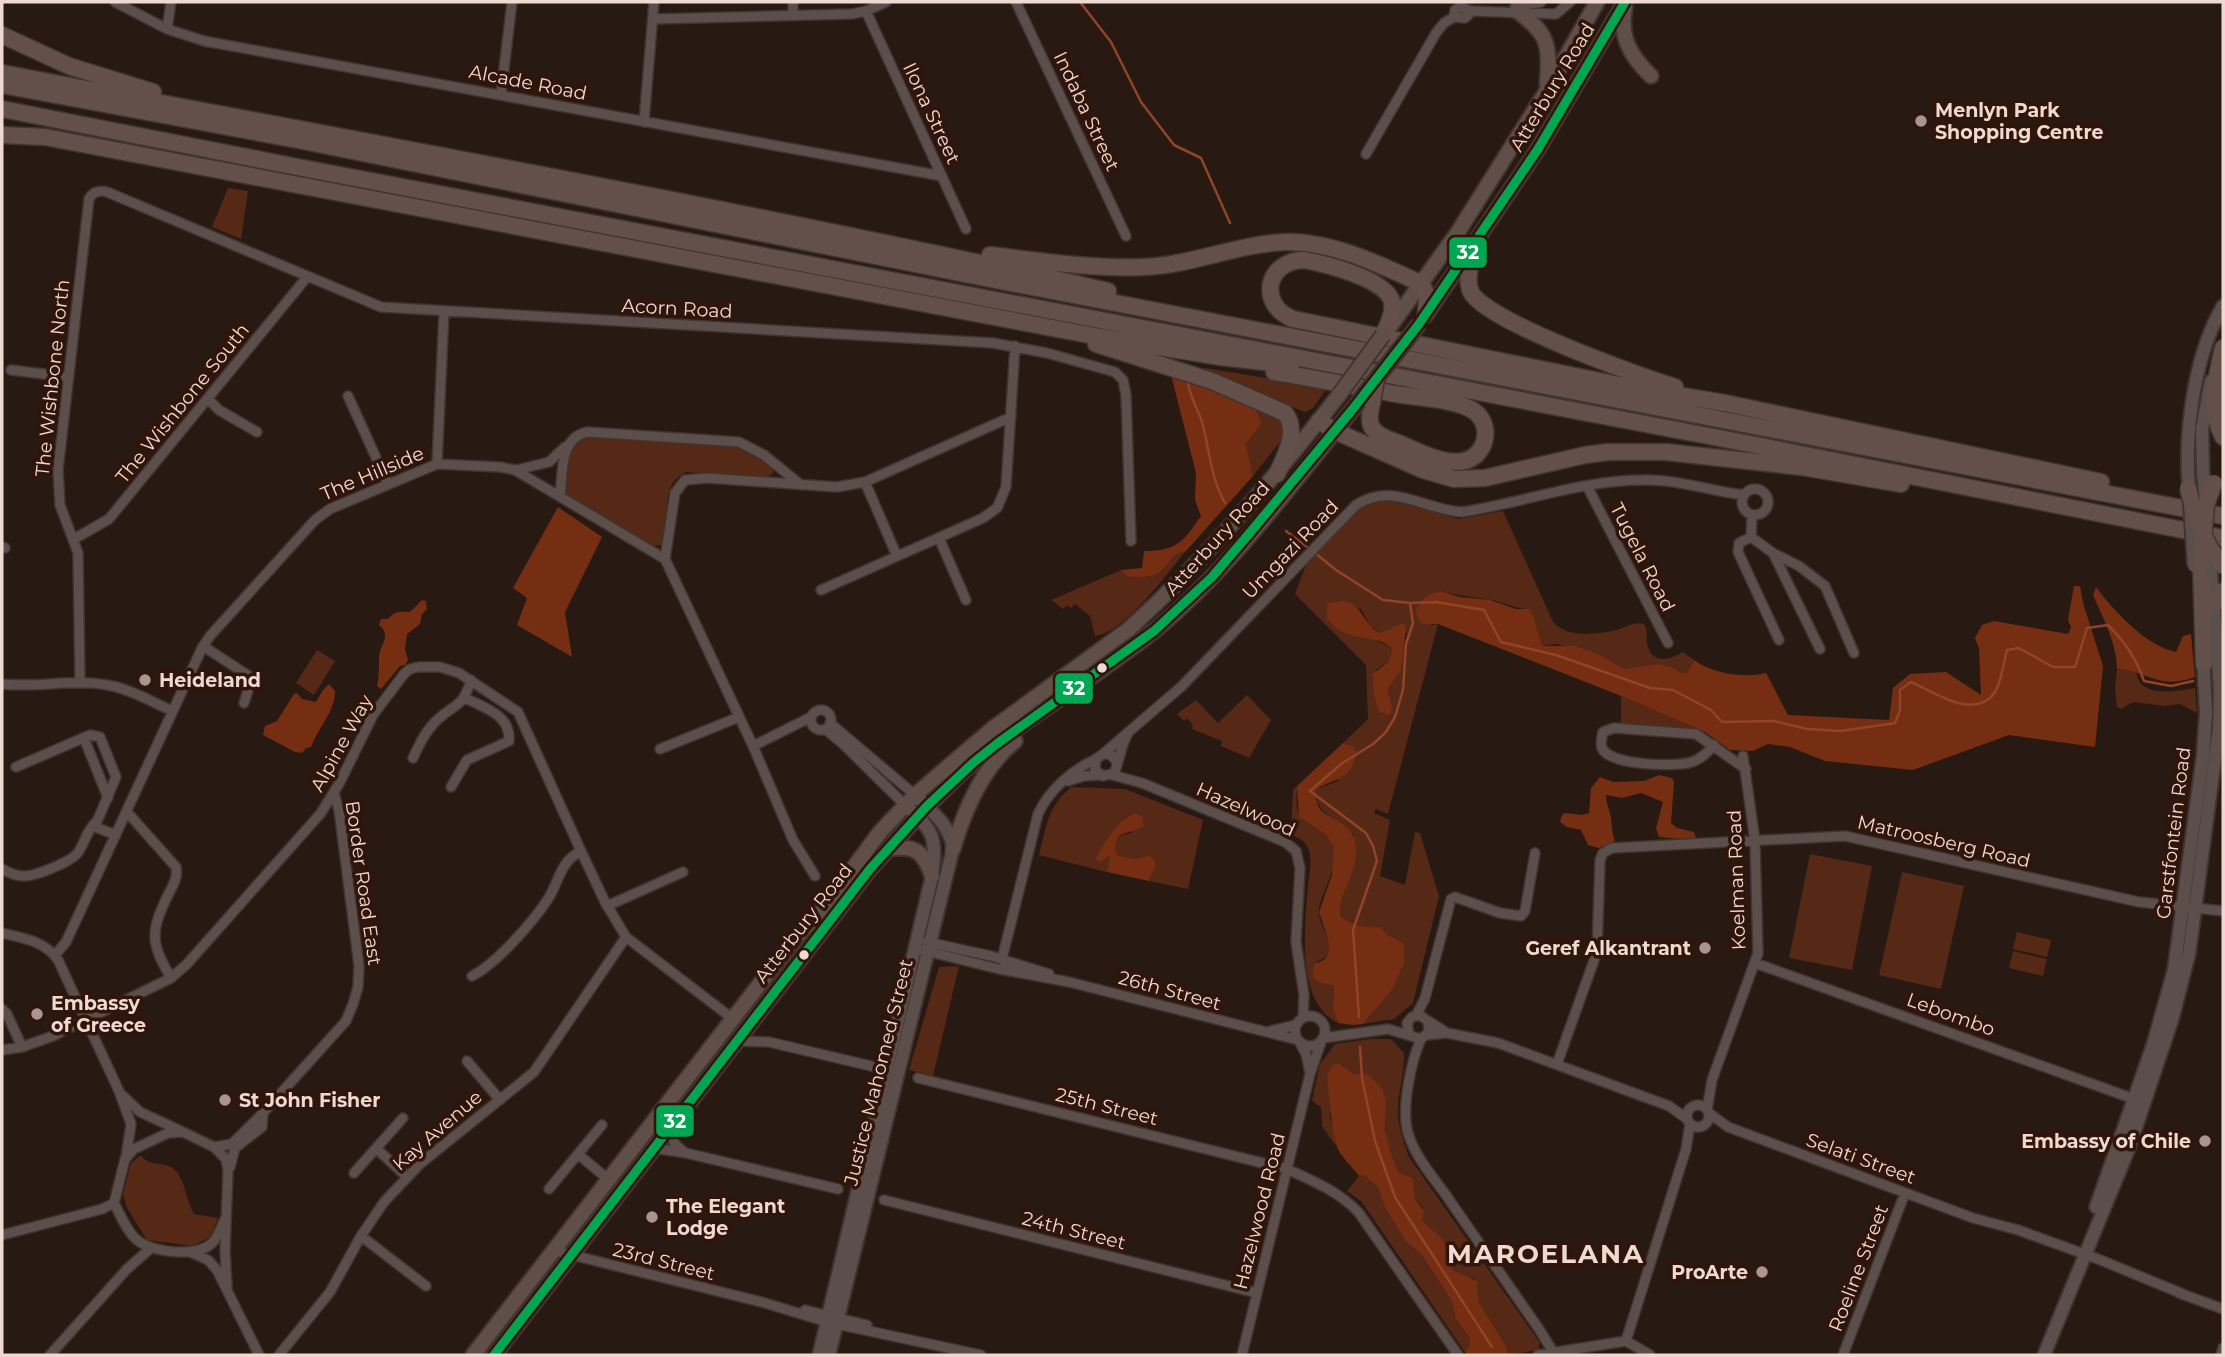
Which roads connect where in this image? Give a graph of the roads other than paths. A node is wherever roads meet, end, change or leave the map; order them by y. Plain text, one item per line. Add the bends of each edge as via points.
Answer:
1 (115, 2) edge
2 (171, 2) edge
3 (512, 2) edge
4 (654, 2) edge
5 (793, 2) edge
6 (886, 2) edge
7 (1016, 2) edge
8 (1541, 2) edge
9 (1546, 2) edge
10 (1570, 2) edge
11 (1597, 2) edge
12 (1626, 2) edge
13 (1561, 6) edge
14 (1454, 9) edge
15 (1499, 10) junction
16 (866, 11) junction
17 (1517, 11) junction
18 (1549, 13) junction
19 (793, 14) junction
20 (653, 19) junction
21 (167, 29) junction
22 (2, 35) edge
23 (2, 63) edge
24 (2, 73) edge
25 (1651, 75) dead end
26 (2, 85) edge
27 (1546, 92) junction
28 (501, 94) junction
29 (163, 104) junction
30 (2, 109) edge
31 (2, 115) edge
32 (644, 122) junction
33 (301, 128) junction
34 (2, 135) edge
35 (1366, 154) dead end
36 (179, 163) junction
37 (942, 176) junction
38 (89, 199) joint
39 (966, 229) dead end
40 (1126, 236) dead end
41 (1477, 240) junction
42 (906, 246) junction
43 (307, 277) junction
44 (1422, 284) junction
45 (2223, 306) edge
46 (444, 312) junction
47 (1395, 313) junction
48 (996, 316) junction
49 (1423, 319) junction
50 (1266, 332) junction
51 (1383, 335) joint
52 (1119, 340) junction
53 (1015, 346) junction
54 (2223, 346) edge
55 (1337, 366) junction
56 (11, 370) dead end
57 (69, 377) junction
58 (1376, 380) junction
59 (348, 396) dead end
60 (208, 399) junction
61 (1725, 403) junction
62 (1012, 417) junction
63 (1318, 421) junction
64 (1335, 431) junction
65 (257, 432) dead end
66 (2223, 438) edge
67 (568, 444) junction
68 (437, 464) junction
69 (515, 470) junction
70 (1277, 474) junction
71 (2213, 477) edge
72 (2188, 480) junction
73 (865, 482) junction
74 (388, 484) junction
75 (801, 485) junction
76 (1587, 486) junction
77 (560, 496) junction
78 (2015, 496) junction
79 (1743, 499) junction
80 (2172, 507) junction
81 (1752, 515) junction
82 (2223, 516) edge
83 (1751, 537) junction
84 (939, 538) junction
85 (2223, 538) edge
86 (74, 539) junction
87 (1130, 541) dead end
88 (2206, 541) junction
89 (1773, 553) junction
90 (897, 556) junction
91 (665, 559) junction
92 (2207, 567) edge
93 (821, 590) dead end
94 (2219, 598) edge
95 (966, 600) dead end
96 (1779, 640) dead end
97 (1668, 643) dead end
98 (203, 646) junction
99 (1821, 649) dead end
100 (1854, 653) dead end
101 (2204, 664) joint
102 (471, 680) junction
103 (80, 683) junction
104 (1082, 683) junction
105 (2, 684) edge
106 (465, 698) junction
107 (244, 703) dead end
108 (173, 711) junction
109 (739, 717) junction
110 (811, 717) junction
111 (828, 726) junction
112 (814, 727) junction
113 (790, 729) junction
114 (1129, 732) junction
115 (84, 738) junction
116 (1714, 745) junction
117 (753, 746) junction
118 (660, 750) dead end
119 (1743, 756) dead end
120 (1099, 757) junction
121 (412, 758) dead end
122 (1117, 763) junction
123 (16, 767) dead end
124 (1746, 769) junction
125 (1100, 775) junction
126 (1112, 775) junction
127 (1063, 782) junction
128 (1142, 783) junction
129 (452, 787) dead end
130 (334, 793) junction
131 (108, 798) junction
132 (910, 800) junction
133 (922, 811) junction
134 (127, 812) junction
135 (96, 822) junction
136 (116, 835) junction
137 (1755, 841) junction
138 (888, 849) junction
139 (953, 849) junction
140 (581, 851) junction
141 (1535, 853) dead end
142 (2, 869) edge
143 (683, 872) dead end
144 (815, 876) dead end
145 (932, 876) junction
146 (607, 906) junction
147 (2190, 909) junction
148 (2223, 911) edge
149 (2, 933) edge
150 (626, 937) junction
151 (924, 946) junction
152 (54, 954) junction
153 (1002, 959) junction
154 (1755, 963) junction
155 (988, 966) junction
156 (1009, 971) junction
157 (472, 976) dead end
158 (171, 978) junction
159 (1069, 982) junction
160 (1304, 995) junction
161 (2, 1009) edge
162 (733, 1019) junction
163 (1420, 1019) junction
164 (86, 1020) junction
165 (1319, 1020) junction
166 (1299, 1021) junction
167 (752, 1022) junction
168 (1388, 1030) junction
169 (1262, 1032) junction
170 (1447, 1032) junction
171 (1352, 1033) junction
172 (1410, 1035) junction
173 (1424, 1037) junction
174 (1322, 1040) junction
175 (737, 1041) junction
176 (1299, 1041) junction
177 (769, 1042) junction
178 (22, 1047) junction
179 (2, 1050) edge
180 (1414, 1054) junction
181 (467, 1061) dead end
182 (1557, 1065) junction
183 (888, 1070) junction
184 (1310, 1074) junction
185 (918, 1078) dead end
186 (1712, 1080) junction
187 (119, 1091) junction
188 (2134, 1099) junction
189 (499, 1100) junction
190 (1669, 1106) junction
191 (1693, 1106) junction
192 (1708, 1112) junction
193 (403, 1118) dead end
194 (1695, 1124) junction
195 (602, 1125) dead end
196 (672, 1125) junction
197 (1728, 1127) junction
198 (183, 1132) junction
199 (239, 1141) junction
200 (214, 1147) junction
201 (654, 1148) junction
202 (377, 1149) junction
203 (686, 1153) junction
204 (579, 1155) junction
205 (125, 1159) junction
206 (1287, 1169) junction
207 (228, 1171) junction
208 (354, 1173) dead end
209 (407, 1177) junction
210 (609, 1180) junction
211 (549, 1189) dead end
212 (838, 1189) dead end
213 (1905, 1193) junction
214 (884, 1200) dead end
215 (114, 1203) junction
216 (226, 1217) junction
217 (2, 1235) edge
218 (133, 1236) junction
219 (361, 1236) junction
220 (151, 1248) junction
221 (556, 1251) junction
222 (190, 1252) junction
223 (2081, 1255) junction
224 (571, 1256) junction
225 (127, 1269) junction
226 (426, 1286) dead end
227 (227, 1287) junction
228 (1257, 1293) junction
229 (2223, 1309) edge
230 (833, 1319) junction
231 (1626, 1342) junction
232 (2223, 1348) edge
233 (2046, 1352) edge
234 (497, 1353) edge
235 (1555, 1354) edge
236 (50, 1355) edge
237 (259, 1355) edge
238 (279, 1355) edge
239 (473, 1355) edge
240 (819, 1355) edge
241 (829, 1355) edge
242 (981, 1355) edge
243 (1242, 1355) edge
244 (1458, 1355) edge
245 (1538, 1355) edge
246 (1650, 1355) edge
247 (1843, 1355) edge
248 (2221, 1355) edge

1 - 21 street, Alcade Road
2 - 21 street
3 - 28 street
4 - 20 street
5 - 19 street
6 - 16 street
7 - 40 street, Indaba Street
8 - 15 street
9 - 18 street
10 - 13 street
11 - 27 main road, Atterbury Road
12 - 25 main road via 1625,39 1633,57
12 - 41 main road, Atterbury Road
13 - 18 street via 1556,14
14 - 15 street via 1465,18 1472,11
14 - 35 street
15 - 17 street
16 - 19 street
16 - 37 street, Ilona Street
17 - 18 street
17 - 27 main road via 1536,25 1545,40
19 - 20 street
20 - 32 street
21 - 28 street, Alcade Road via 204,41
22 - 33 highway via 106,79
23 - 29 highway
24 - 29 highway
26 - 50 highway
27 - 44 main road, Atterbury Road
28 - 32 street, Alcade Road
29 - 33 highway
30 - 55 highway
31 - 36 highway
32 - 37 street, Alcade Road
33 - 42 highway
34 - 36 highway via 45,137
36 - 48 highway
37 - 39 street, Ilona Street
38 - 43 street, Acorn Road via 96,191 107,192
38 - 57 street, The Wishbone North
41 - 49 main road, Atterbury Road
41 - 61 highway via 1469,283 1484,307 1606,363
42 - 44 highway via 1125,267 1162,265 1258,245 1305,243 1347,253
42 - 50 highway via 1127,295
43 - 46 street, Acorn Road via 381,307
43 - 60 street, The Wishbone South
44 - 47 main road, Atterbury Road
44 - 49 highway via 1427,296
45 - 72 main road, Garstfontein Road via 2207,342 2195,390
46 - 53 street, Acorn Road
46 - 68 street
47 - 51 highway
47 - 61 highway via 1382,287 1311,261 1289,262 1272,279 1277,310 1293,319
48 - 52 highway
48 - 70 highway via 1017,326 1100,345 1182,371 1277,408 1291,425
49 - 58 main road, Atterbury Road, bridge
50 - 80 highway
51 - 63 main road, Atterbury Road, bridge
52 - 55 highway via 1254,362
52 - 58 highway, bridge via 1195,359 1457,405 1482,419 1482,446 1461,461 1442,461 1376,432 1370,421 1372,403
53 - 62 street
53 - 87 street, Acorn Road via 1106,369 1123,380
54 - 66 highway via 2213,397
54 - 71 main road via 2202,429
55 - 78 highway
56 - 57 street
57 - 86 street, The Wishbone North via 58,483 60,505
58 - 64 main road, Atterbury Road, bridge
59 - 74 street
60 - 65 street
60 - 86 street, The Wishbone South via 108,519
61 - 80 highway via 2065,474 2133,491
62 - 73 street
62 - 84 street via 1001,502 983,518
63 - 64 highway
63 - 70 main road, Atterbury Road
64 - 78 highway via 1454,479 1485,478 1608,452 1666,452 1802,467 1952,493
64 - 104 main road, Atterbury Road via 1205,584 1154,631
67 - 69 street via 549,462
67 - 75 street via 588,432 731,440 755,449
67 - 77 street
68 - 69 street, The Hillside
68 - 74 street, The Hillside
69 - 77 street, The Hillside
70 - 132 main road, Atterbury Road via 1129,629 992,729
71 - 88 highway, bridge via 2206,505
72 - 88 highway, bridge
72 - 92 main road, Garstfontein Road, bridge
73 - 75 street via 837,487
73 - 90 street
74 - 98 street, The Hillside via 320,515
75 - 91 street via 685,480 675,493
76 - 79 street, Umgazi Road via 1668,481
76 - 97 street, Tugela Road
76 - 114 street, Umgazi Road via 1462,512 1390,494 1356,505 1182,686
77 - 91 street, The Hillside
78 - 85 highway
79 - 81 street via 1745,511
79 - 81 street via 1754,489 1767,497 1766,509
80 - 82 highway
81 - 83 street
83 - 89 street
83 - 96 street via 1739,544 1738,552
84 - 90 street
84 - 95 street
86 - 103 street, The Wishbone North
88 - 92 highway, bridge
88 - 92 highway, bridge
89 - 99 street
89 - 100 street via 1825,586
90 - 93 street
91 - 109 street
92 - 94 main road, Garstfontein Road
92 - 101 highway
94 - 147 main road, Garstfontein Road via 2219,728
98 - 107 street via 252,678
98 - 108 street, The Hillside
101 - 147 main road, Garstfontein Road via 2205,736
102 - 106 street
102 - 130 street, Alpine Way via 440,667 415,667 404,674 373,715
102 - 140 street, Alpine Way via 518,712
103 - 105 street
103 - 108 street via 115,687
104 - 133 main road, Atterbury Road via 998,743
104 - 139 main road via 1002,752 975,794
106 - 121 street via 437,721
106 - 129 street via 500,715 509,741 467,760
108 - 134 street, The Hillside
109 - 117 street
109 - 118 street
110 - 111 street via 825,711 830,717
110 - 112 street
110 - 113 street
111 - 112 street
111 - 132 street
111 - 132 street
112 - 113 street
113 - 117 street
114 - 120 street, Umgazi Road
114 - 122 street, Umgazi Road
115 - 123 street
115 - 131 street
115 - 131 street via 100,737 114,770 116,781
116 - 116 street via 1696,734 1684,733 1614,728 1601,736 1606,753 1625,761 1662,764 1695,761
116 - 124 street
117 - 144 street via 793,840
119 - 124 street, Koelman Road
120 - 122 street via 1113,756
120 - 125 street via 1095,770
120 - 127 street, Umgazi Road
122 - 126 street
122 - 128 street
124 - 137 street, Koelman Road
125 - 126 street
125 - 127 street
126 - 128 street
127 - 153 street, Umgazi Road via 1038,814
128 - 160 street, Hazelwood via 1297,851 1296,942
130 - 158 street, Alpine Way
130 - 199 street, Border Road East via 358,957 358,987 346,1021 263,1113 262,1127
131 - 135 street
132 - 133 main road
132 - 162 main road, Atterbury Road
133 - 138 main road, Atterbury Road
133 - 139 main road via 946,826
133 - 145 main road, Justice Mahomed Street via 935,843
134 - 136 street, The Hillside
134 - 158 street via 176,867 177,877 154,941
135 - 136 street via 98,828
135 - 142 street via 72,858 31,876
136 - 152 street, The Hillside via 66,942
137 - 147 street, Matroosberg Road via 1857,838 2116,898
137 - 154 street, Koelman Road
137 - 182 street, Matroosberg Road via 1612,848 1603,853 1594,964
138 - 145 main road via 915,850 925,858
138 - 167 main road, Atterbury Road
139 - 151 main road, Justice Mahomed Street
140 - 146 street, Alpine Way
140 - 157 street via 566,861 541,908 499,956
141 - 163 street via 1521,916 1451,899
143 - 146 street
145 - 151 main road, Justice Mahomed Street
146 - 150 street, Alpine Way
147 - 148 street, Matroosberg Road
147 - 188 main road, Garstfontein Road
147 - 223 main road, Garstfontein Road via 2187,967 2156,1073 2129,1148
149 - 152 street via 39,943
150 - 162 street, Alpine Way
150 - 189 street, Kay Avenue via 540,1064
151 - 153 street, 26th Street
151 - 155 street, 26th Street
151 - 183 main road, Justice Mahomed Street
151 - 230 main road, Justice Mahomed Street
152 - 164 street
153 - 155 street
153 - 156 street
153 - 159 street, 26th Street
154 - 186 street, Koelman Road
154 - 188 street, Lebombo
155 - 156 street, 26th Street
156 - 159 street, 26th Street
158 - 164 street, Alpine Way
159 - 169 street, 26th Street
160 - 165 street
160 - 166 street, Hazelwood
161 - 178 street
162 - 210 main road, Atterbury Road
163 - 168 street
163 - 170 street
163 - 172 street via 1406,1027
163 - 173 street via 1430,1028
164 - 178 street, Alpine Way
164 - 187 street
165 - 166 street
165 - 171 street
165 - 174 street via 1325,1031
166 - 169 street, 26th Street
166 - 176 street via 1295,1030
167 - 175 main road, Atterbury Road
167 - 177 street via 758,1035
168 - 171 street
168 - 172 street
169 - 176 street, 26th Street
170 - 173 street
170 - 182 street via 1498,1043
171 - 174 street
172 - 173 street
172 - 180 street
173 - 180 street
174 - 176 street via 1310,1046
174 - 184 street, Hazelwood Road
175 - 177 street
175 - 196 main road, Atterbury Road
176 - 184 street
177 - 183 street
178 - 179 street, Alpine Way
180 - 235 street via 1406,1119 1413,1145
181 - 189 street
182 - 190 street
183 - 230 main road, Justice Mahomed Street
184 - 206 street, Hazelwood Road
185 - 206 street, 25th Street
186 - 191 street, Koelman Road
186 - 192 street, Koelman Road
187 - 198 street via 135,1109
187 - 205 street via 131,1124
188 - 223 main road, Garstfontein Road
189 - 209 street, Kay Avenue
190 - 191 street
190 - 194 street
191 - 192 street
191 - 194 street via 1688,1112
192 - 194 street via 1709,1120
192 - 197 street, Selati Street
193 - 202 street
194 - 197 street, Selati Street
194 - 231 street
195 - 204 street
196 - 201 main road, Atterbury Road
196 - 203 street via 674,1143
197 - 213 street, Selati Street
198 - 200 street
198 - 205 street via 159,1137 134,1149
199 - 200 street, Border Road East
199 - 207 street, Border Road East
200 - 207 street via 226,1159
201 - 203 street
201 - 224 main road, Atterbury Road
202 - 208 street
202 - 209 street
203 - 212 street
204 - 210 street
204 - 211 street
205 - 215 street
206 - 228 street, Hazelwood Road
206 - 244 street, 25th Street via 1337,1194 1359,1213
207 - 216 street
209 - 219 street, Kay Avenue
210 - 221 main road, Atterbury Road
213 - 223 street, Selati Street
213 - 247 street, Roeline Street
214 - 228 street, 24th Street
215 - 217 street
215 - 218 street
216 - 222 street via 213,1242
216 - 227 street
218 - 220 street
218 - 225 street via 134,1251
219 - 226 street
219 - 238 street, Kay Avenue via 330,1292
220 - 222 street
220 - 225 street
221 - 224 street, 23rd Street
221 - 239 main road, Atterbury Road
222 - 227 street via 213,1264
223 - 229 street, Selati Street
223 - 233 main road, Garstfontein Road
224 - 230 street, 23rd Street
224 - 234 main road, Atterbury Road
225 - 236 street
227 - 237 street
228 - 243 street, Hazelwood Road
230 - 240 main road, Justice Mahomed Street
230 - 241 main road, Justice Mahomed Street
230 - 242 street, 23rd Street
231 - 235 street
231 - 246 street
232 - 248 street
235 - 245 street

